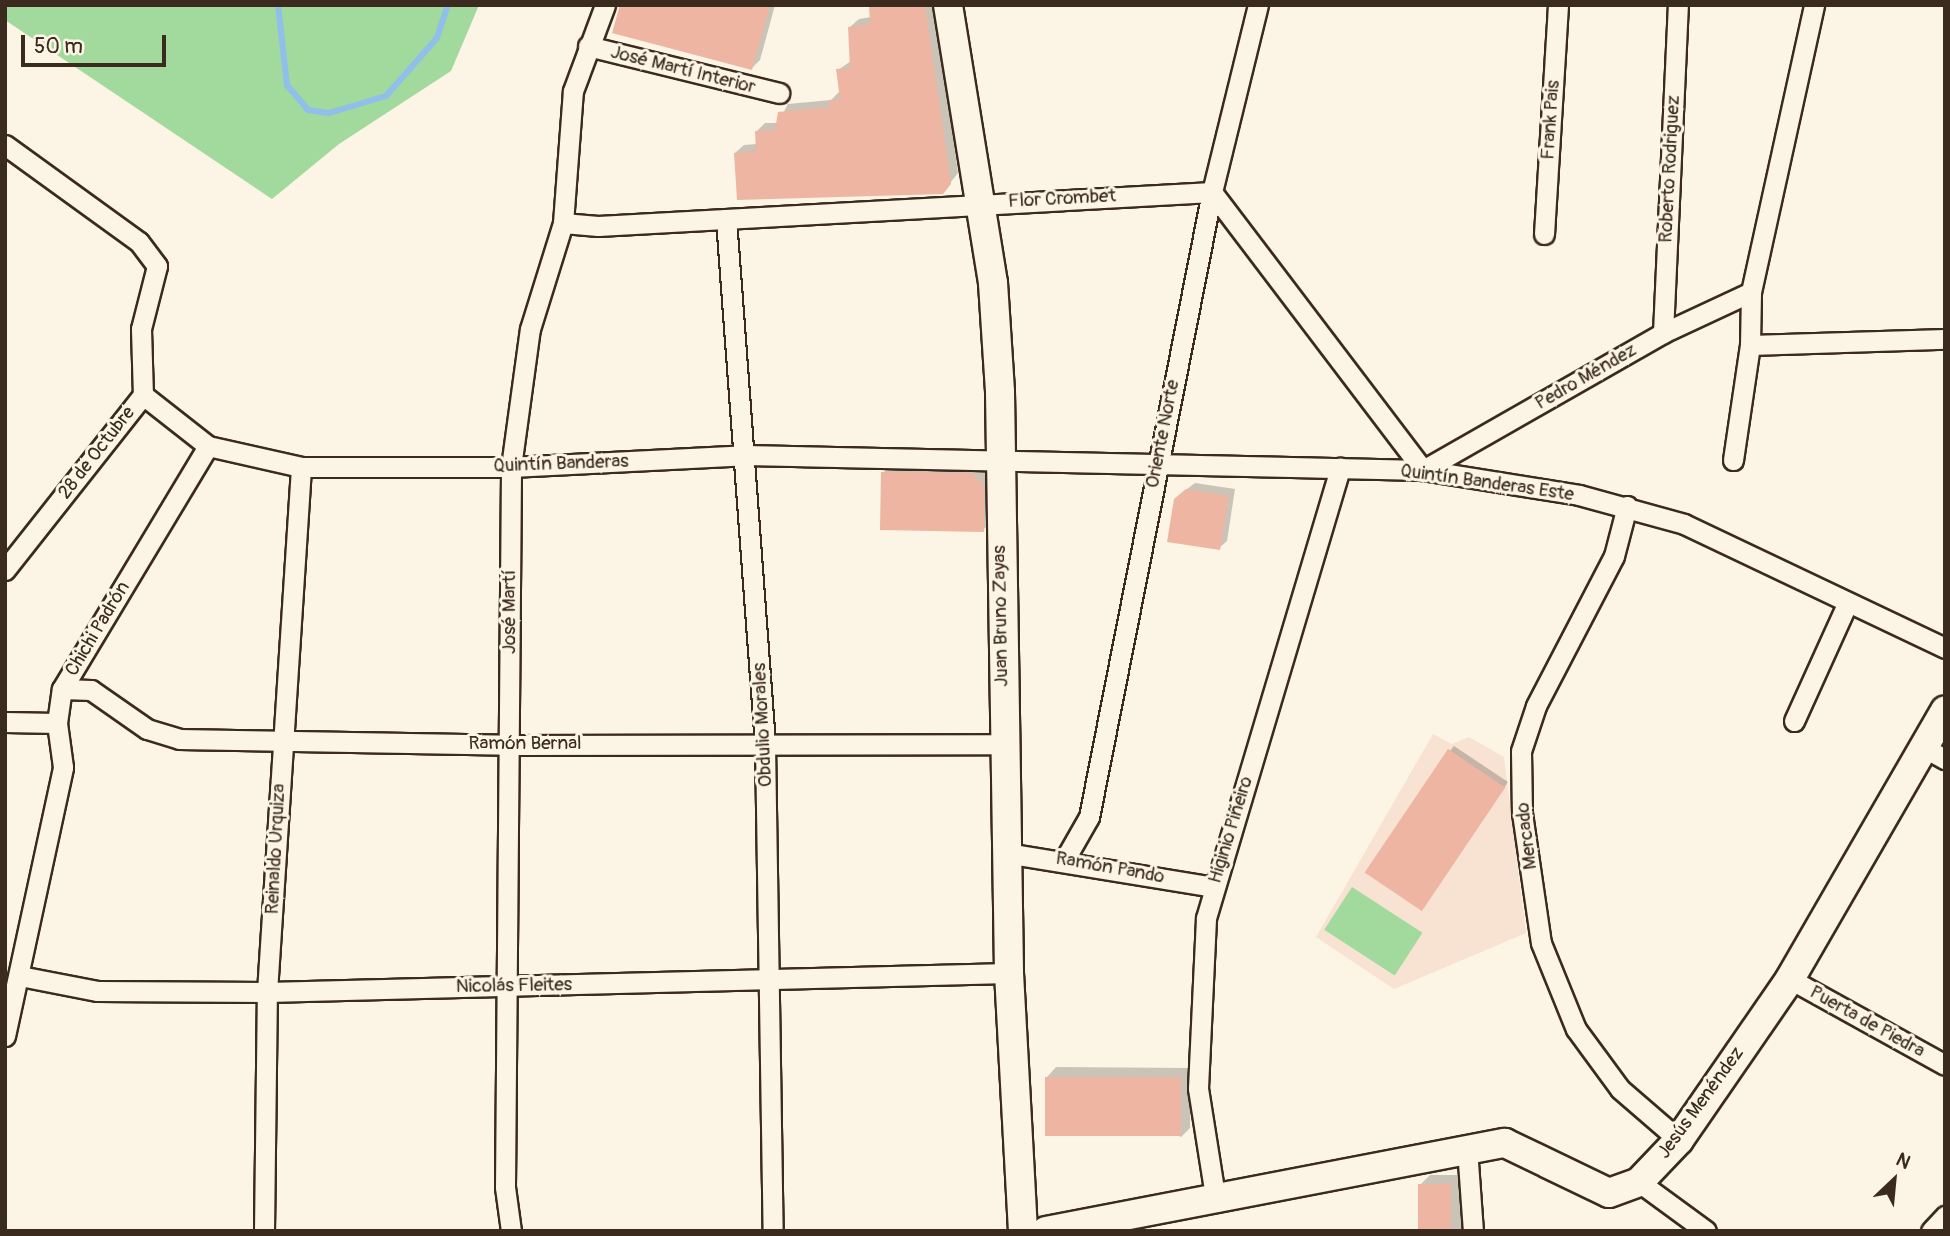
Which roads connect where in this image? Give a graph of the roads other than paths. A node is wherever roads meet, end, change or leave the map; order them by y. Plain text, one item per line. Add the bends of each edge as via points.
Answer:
1 (605, 5) edge
2 (948, 5) edge
3 (1258, 5) edge
4 (1558, 5) edge
5 (1678, 5) edge
6 (1814, 5) edge
7 (588, 46) junction
8 (779, 93) dead end
9 (5, 145) edge
10 (1212, 192) junction
11 (982, 203) junction
12 (726, 219) junction
13 (563, 223) junction
14 (1544, 234) dead end
15 (1751, 292) junction
16 (1662, 333) junction
17 (1945, 340) edge
18 (1750, 345) junction
19 (143, 395) junction
20 (208, 446) junction
21 (745, 455) junction
22 (1732, 460) dead end
23 (998, 461) junction
24 (1156, 466) junction
25 (301, 467) junction
26 (510, 467) junction
27 (1340, 468) junction
28 (1423, 470) junction
29 (1627, 506) junction
30 (5, 570) edge
31 (1847, 604) junction
32 (1945, 648) edge
33 (62, 689) junction
34 (1945, 710) edge
35 (1794, 721) dead end
36 (5, 722) edge
37 (57, 723) junction
38 (283, 740) junction
39 (509, 744) junction
40 (765, 744) junction
41 (1003, 744) junction
42 (1934, 753) edge
43 (1006, 853) junction
44 (1066, 859) junction
45 (1213, 887) junction
46 (1009, 973) junction
47 (20, 976) junction
48 (1790, 979) junction
49 (771, 981) junction
50 (508, 986) junction
51 (267, 992) junction
52 (5, 1036) edge
53 (1945, 1065) edge
54 (1679, 1140) junction
55 (1467, 1148) junction
56 (1639, 1182) junction
57 (1216, 1202) junction
58 (1945, 1216) edge
59 (264, 1231) edge
60 (511, 1231) edge
61 (773, 1231) edge
62 (1023, 1231) edge
63 (1046, 1231) edge
64 (1473, 1231) edge
65 (1706, 1231) edge
66 (1931, 1231) edge

1 - 7 street, José Martí
2 - 11 main road, Juan Bruno Zayas
3 - 10 street, Oriente Norte
4 - 14 street, Frank Pais
5 - 16 street, Roberto Rodriguez
6 - 15 street
7 - 8 street, José Martí Interior
7 - 13 street, José Martí via 573,91
9 - 19 street, 28 de Octubre via 139,242 157,266 141,329
10 - 11 street, Flor Crombet
10 - 24 street, Oriente Norte
10 - 28 street
11 - 12 street, Flor Crombet
11 - 23 main road, Juan Bruno Zayas via 1000,392
12 - 13 street, Flor Crombet
12 - 21 street, Obdulio Morales
13 - 26 street, José Martí via 530,329
15 - 16 street, Pedro Méndez
15 - 18 street
16 - 28 street, Pedro Méndez
17 - 18 street
18 - 22 street
19 - 20 street, Quintín Banderas
19 - 30 street, 28 de Octubre
20 - 25 street, Quintín Banderas
20 - 33 street, Chichi Padrón
21 - 23 street, Quintín Banderas
21 - 26 street, Quintín Banderas
21 - 40 street, Obdulio Morales
23 - 24 street, Quintín Banderas Este
23 - 41 main road, Juan Bruno Zayas
24 - 27 street, Quintín Banderas Este
24 - 44 street, Oriente Norte via 1089,817
25 - 26 street, Quintín Banderas
25 - 38 street, Reinaldo Urquiza
26 - 39 street, José Martí
27 - 28 street, Quintín Banderas Este
27 - 45 street, Higinio Piñeiro
28 - 29 street, Quintín Banderas Este
29 - 31 street, Quintín Banderas Este via 1684,524
29 - 54 street, Mercado via 1614,556 1536,706 1525,740 1522,813 1541,943 1576,1029 1620,1089
31 - 32 street, Quintín Banderas Este
31 - 35 street
33 - 37 street, Chichi Padrón
33 - 38 street, Ramón Bernal via 91,690 147,729 179,739
34 - 42 main road, Jesús Menéndez
36 - 37 street
37 - 47 street, Chichi Padrón via 63,767
38 - 39 street, Ramón Bernal
38 - 51 street, Reinaldo Urquiza
39 - 40 street, Ramón Bernal
39 - 50 street, José Martí
40 - 41 street, Ramón Bernal
40 - 49 street, Obdulio Morales
41 - 43 main road, Juan Bruno Zayas
42 - 48 main road, Jesús Menéndez
43 - 44 street, Ramón Pando
43 - 46 main road, Juan Bruno Zayas
44 - 45 street, Ramón Pando
45 - 57 street, Higinio Piñeiro via 1206,918 1198,1088
46 - 49 street, Nicolás Fleites
46 - 62 main road, Juan Bruno Zayas
47 - 51 street, Nicolás Fleites via 97,992
47 - 52 street, Chichi Padrón
48 - 53 street, Puerta de Piedra
48 - 54 main road, Jesús Menéndez
49 - 50 street, Nicolás Fleites
49 - 61 street, Obdulio Morales
50 - 51 street, Nicolás Fleites
50 - 60 street, José Martí via 505,1187
51 - 59 street, Reinaldo Urquiza
54 - 56 main road, Jesús Menéndez
55 - 56 main road, Jesús Menéndez via 1505,1143 1609,1194
55 - 57 main road, Jesús Menéndez
55 - 64 street
56 - 65 street
57 - 63 main road, Jesús Menéndez
58 - 66 street

